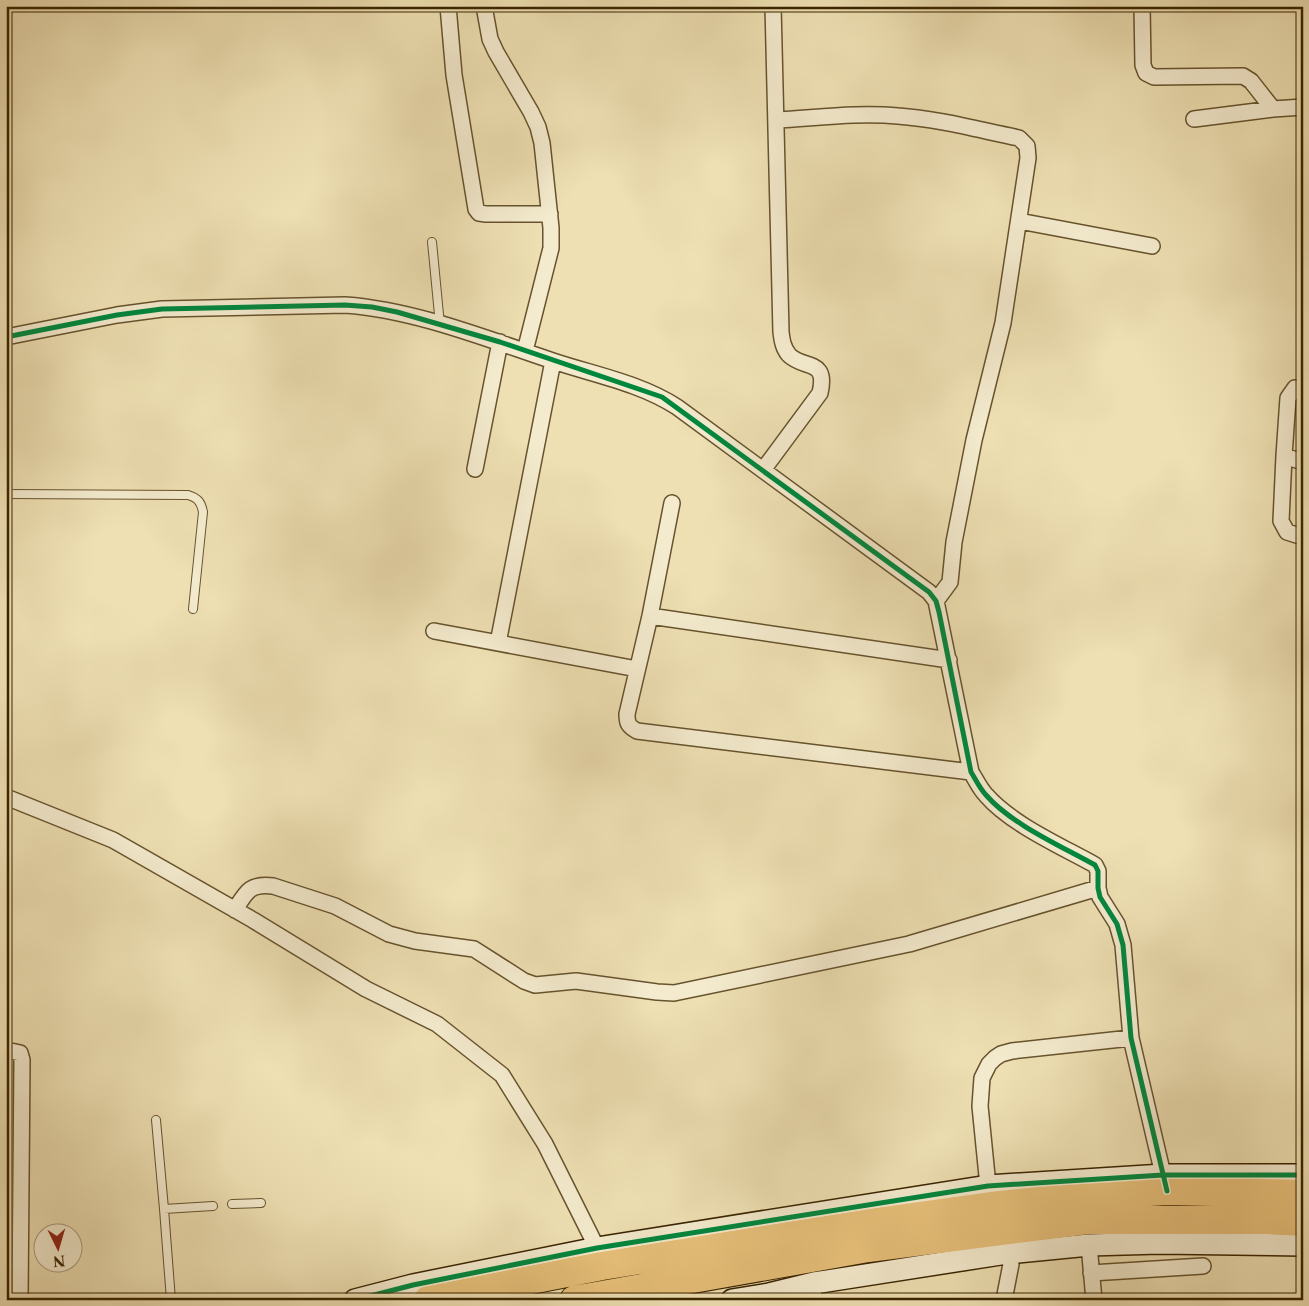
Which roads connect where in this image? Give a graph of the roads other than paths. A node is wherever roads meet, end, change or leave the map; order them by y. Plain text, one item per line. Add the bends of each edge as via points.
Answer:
1 (448, 6) edge
2 (484, 6) edge
3 (773, 6) edge
4 (1142, 6) edge
5 (1303, 107) edge
6 (1274, 109) junction
7 (1194, 119) dead end
8 (776, 120) junction
9 (550, 214) junction
10 (1019, 221) junction
11 (432, 242) dead end
12 (1152, 246) dead end
13 (440, 325) junction
14 (6, 337) edge
15 (500, 342) junction
16 (525, 351) junction
17 (552, 361) junction
18 (1303, 389) edge
19 (1284, 456) junction
20 (1303, 462) edge
21 (475, 469) dead end
22 (763, 470) junction
23 (6, 494) edge
24 (672, 503) dead end
25 (1303, 536) edge
26 (936, 601) junction
27 (193, 610) dead end
28 (650, 616) junction
29 (434, 631) dead end
30 (498, 643) junction
31 (949, 660) junction
32 (638, 669) junction
33 (971, 772) junction
34 (6, 797) edge
35 (1098, 888) junction
36 (235, 910) junction
37 (1131, 1038) junction
38 (6, 1050) edge
39 (156, 1120) dead end
40 (1303, 1175) edge
41 (1165, 1183) junction
42 (1303, 1194) edge
43 (989, 1196) junction
44 (262, 1203) dead end
45 (232, 1204) dead end
46 (213, 1206) dead end
47 (164, 1209) junction
48 (1303, 1222) edge
49 (1089, 1245) junction
50 (1303, 1245) edge
51 (597, 1248) junction
52 (1008, 1254) junction
53 (1203, 1266) dead end
54 (1091, 1273) junction
55 (806, 1291) edge
56 (768, 1297) edge
57 (20, 1300) edge
58 (171, 1300) edge
59 (355, 1300) edge
60 (428, 1300) edge
61 (574, 1300) edge
62 (732, 1300) edge
63 (1004, 1300) edge
64 (1094, 1300) edge

1 - 9 street via 454,76 476,209 486,214
2 - 9 street via 496,52 538,127
3 - 8 street
4 - 6 street via 1143,65 1146,73 1154,77 1243,76
5 - 6 street
6 - 7 street
8 - 10 street via 878,114 920,118 1019,138 1027,146 1028,158
8 - 22 street via 783,345 790,356 815,367 822,384 820,393
9 - 16 street via 551,248
10 - 12 street
10 - 26 street via 1003,323 974,440 954,542 950,582
11 - 13 lane
13 - 14 street via 372,307 345,305 190,308 116,315
13 - 15 street
15 - 16 street
15 - 21 street
16 - 17 street
17 - 22 street via 662,397
17 - 30 street
18 - 19 street via 1295,388 1288,398
19 - 20 street
19 - 25 street via 1281,521 1287,532
22 - 26 street via 929,592
23 - 27 lane via 188,495 197,498 203,512
24 - 28 street
26 - 31 street
28 - 31 street
28 - 32 street
29 - 30 street
30 - 32 street
31 - 33 street
32 - 33 street via 627,714 627,723 637,731
33 - 35 street via 985,795 1004,812 1095,864
34 - 36 street via 113,840
35 - 36 street via 909,944 674,993 576,981 535,985 474,949 389,934 335,906 263,884 246,891
35 - 37 street via 1124,945
36 - 51 street via 366,989 436,1024 502,1075 546,1144
37 - 41 street
37 - 43 street via 1012,1051 1001,1054 989,1064 980,1091
38 - 57 street via 20,1053 22,1060
39 - 47 lane
40 - 41 street
41 - 42 highway
41 - 43 highway via 1095,1195
43 - 51 street
43 - 60 highway via 859,1225 602,1266
44 - 45 lane
46 - 47 lane
47 - 58 lane
48 - 61 highway via 1088,1220 868,1248
49 - 50 street
49 - 52 street
49 - 54 street
51 - 59 street
52 - 55 street
52 - 63 street via 1010,1264
53 - 54 street
54 - 64 street
55 - 56 street
56 - 62 street

